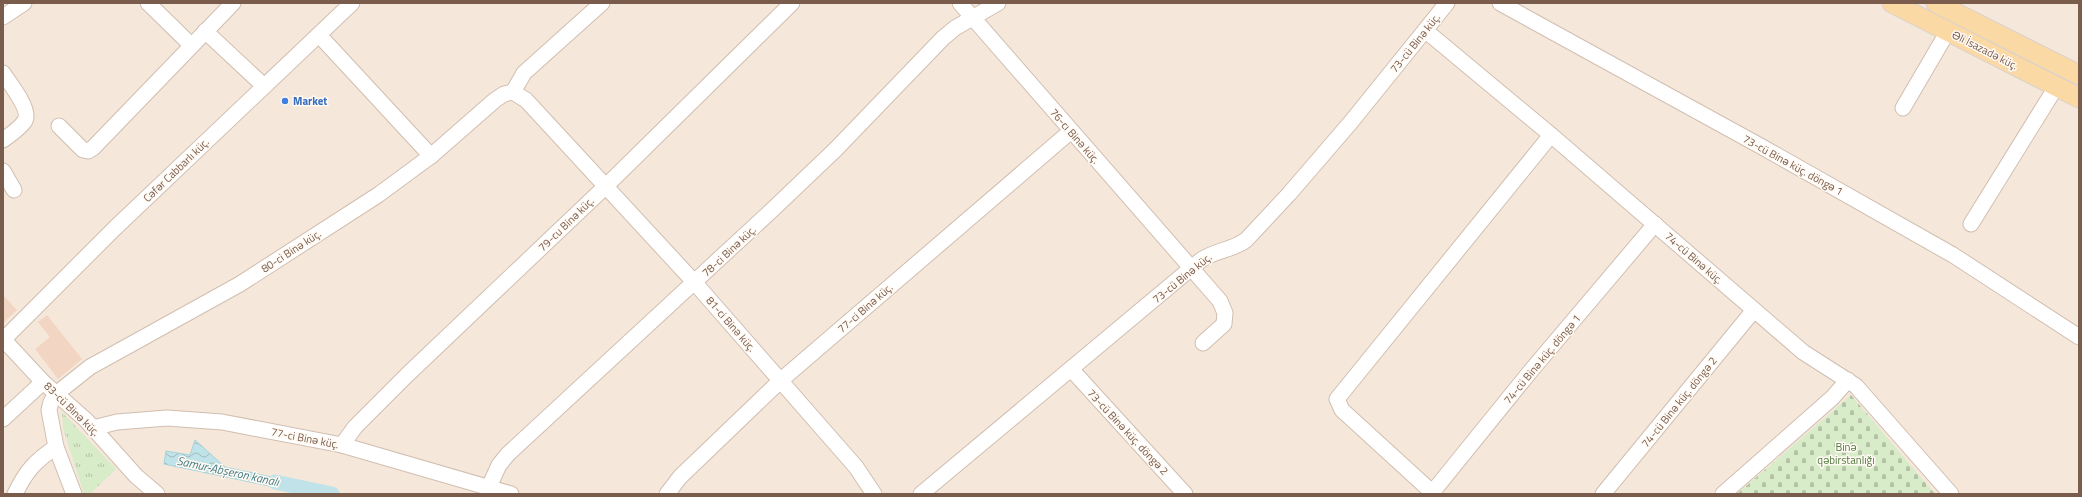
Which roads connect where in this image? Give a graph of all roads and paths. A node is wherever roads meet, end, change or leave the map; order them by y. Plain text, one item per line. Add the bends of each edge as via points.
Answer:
1 (148, 3) edge
2 (233, 3) edge
3 (352, 3) edge
4 (602, 3) edge
5 (792, 3) edge
6 (960, 3) edge
7 (998, 3) edge
8 (1447, 3) edge
9 (1500, 3) edge
10 (1892, 3) edge
11 (1936, 3) edge
12 (22, 4) edge
13 (3, 17) edge
14 (972, 17) junction
15 (205, 30) junction
16 (1426, 31) junction
17 (1948, 31) junction
18 (319, 35) junction
19 (191, 45) junction
20 (3, 72) edge
21 (2079, 75) edge
22 (264, 86) junction
23 (2056, 87) junction
24 (513, 92) junction
25 (2079, 98) edge
26 (1903, 108) dead end
27 (59, 126) dead end
28 (1071, 131) junction
29 (1551, 135) junction
30 (3, 140) edge
31 (431, 156) junction
32 (3, 171) edge
33 (606, 186) junction
34 (14, 190) dead end
35 (1655, 224) junction
36 (1971, 224) dead end
37 (1191, 268) junction
38 (695, 283) junction
39 (1754, 310) junction
40 (2079, 336) edge
41 (4, 340) edge
42 (1202, 343) dead end
43 (1071, 369) junction
44 (780, 380) junction
45 (1848, 380) junction
46 (44, 382) junction
47 (56, 394) junction
48 (3, 419) edge
49 (94, 428) junction
50 (342, 445) junction
51 (56, 447) junction
52 (489, 487) junction
53 (1432, 493) edge
54 (15, 494) edge
55 (74, 494) edge
56 (157, 494) edge
57 (511, 494) edge
58 (667, 494) edge
59 (874, 494) edge
60 (921, 494) edge
61 (1185, 494) edge
62 (1603, 494) edge
63 (1723, 494) edge
64 (1951, 494) edge

1 - 19 street
2 - 15 street
3 - 18 street, Cəfər Cabbarlı küç.
4 - 24 street via 524,73
5 - 33 street, 79-cu Binə küç.
6 - 14 street, 76-cı Binə küç.
7 - 14 street, 78-ci Binə küç.
8 - 16 street, 73-cü Binə küç.
9 - 40 street, 73-cü Binə küç. döngə 1 via 1953,255
10 - 17 main road, Əli İsazadə küç.
11 - 21 main road, Əli İsazadə küç.
12 - 13 street
14 - 28 street, 76-cı Binə küç.
14 - 38 street, 78-ci Binə küç. via 943,38 835,150
15 - 19 street
15 - 22 street
16 - 29 street, 74-cü Binə küç.
16 - 37 street, 73-cü Binə küç. via 1351,122 1253,233 1239,245 1210,254
17 - 23 main road, Əli İsazadə küç.
17 - 26 street
18 - 22 street, Cəfər Cabbarlı küç.
18 - 31 street
19 - 27 street via 93,148 83,150
20 - 30 street via 25,107 26,115 25,121
22 - 41 street, Cəfər Cabbarlı küç. via 114,228
23 - 25 main road, Əli İsazadə küç.
23 - 36 street
24 - 31 street, 80-ci Binə küç. via 495,100
24 - 33 street, 81-ci Binə küç. via 526,100
28 - 37 street, 76-cı Binə küç.
28 - 44 street, 77-ci Binə küç.
29 - 35 street, 74-cü Binə küç.
29 - 53 street via 1337,400 1342,410
31 - 47 street, 80-ci Binə küç. via 378,195 240,284 90,367
32 - 34 street
33 - 38 street, 81-ci Binə küç.
33 - 50 street, 79-cu Binə küç. via 402,380 355,427
35 - 39 street, 74-cü Binə küç.
35 - 53 street, 74-cü Binə küç. döngə 1
37 - 42 street, 76-cı Binə küç. via 1220,301 1225,313 1224,324
37 - 43 street, 73-cü Binə küç.
38 - 44 street, 81-ci Binə küç.
38 - 52 street, 78-ci Binə küç. via 508,454 499,465
39 - 45 street, 74-cü Binə küç. via 1814,361
39 - 62 street, 74-cü Binə küç. döngə 2
41 - 46 street, 83-cü Binə küç.
43 - 60 street, 73-cü Binə küç.
43 - 61 street, 73-cü Binə küç. döngə 2
44 - 58 street, 77-ci Binə küç. via 680,477
44 - 59 street, 81-ci Binə küç. via 856,467
45 - 63 street via 1832,398
45 - 64 street, 74-cü Binə küç. via 1864,394
46 - 47 street, 83-cü Binə küç.
46 - 48 street
47 - 49 street, 83-cü Binə küç.
47 - 51 street via 49,410
49 - 50 street, 77-ci Binə küç. via 116,422 199,420
49 - 56 street, 83-cü Binə küç. via 136,476
50 - 52 street, 77-ci Binə küç.
51 - 54 street via 37,460 23,476
51 - 55 street
52 - 57 street, 77-ci Binə küç.

